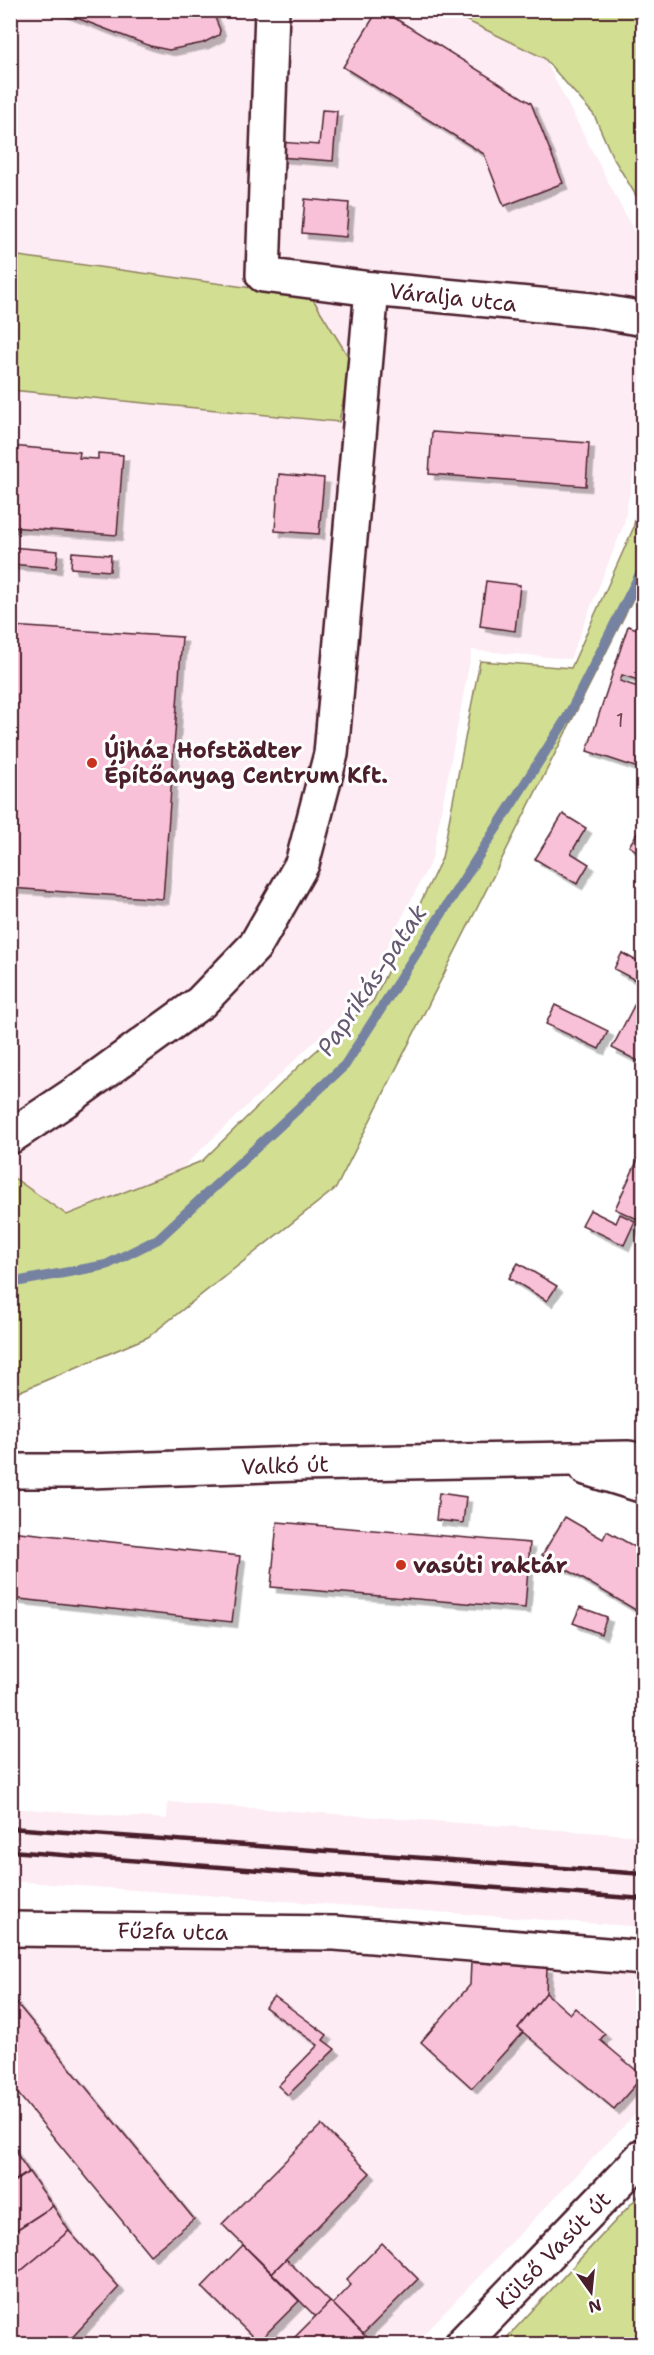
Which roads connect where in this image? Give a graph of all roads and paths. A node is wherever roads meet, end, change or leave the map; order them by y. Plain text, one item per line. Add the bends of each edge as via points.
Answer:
1 (272, 10) edge
2 (372, 289) junction
3 (644, 319) edge
4 (10, 1137) edge
5 (559, 1459) junction
6 (644, 1461) edge
7 (10, 1471) edge
8 (644, 1486) edge
9 (10, 1929) edge
10 (644, 1958) edge
11 (644, 2155) edge
12 (462, 2344) edge

1 - 2 street, Váralja utca via 263,275
2 - 3 street, Váralja utca via 592,310
2 - 4 street via 331,754 302,864 255,946 201,1002
5 - 6 street, Valkó út
5 - 7 street, Valkó út
5 - 8 street
9 - 10 street, Fűzfa utca via 335,1933
11 - 12 street, Külső Vasút út

